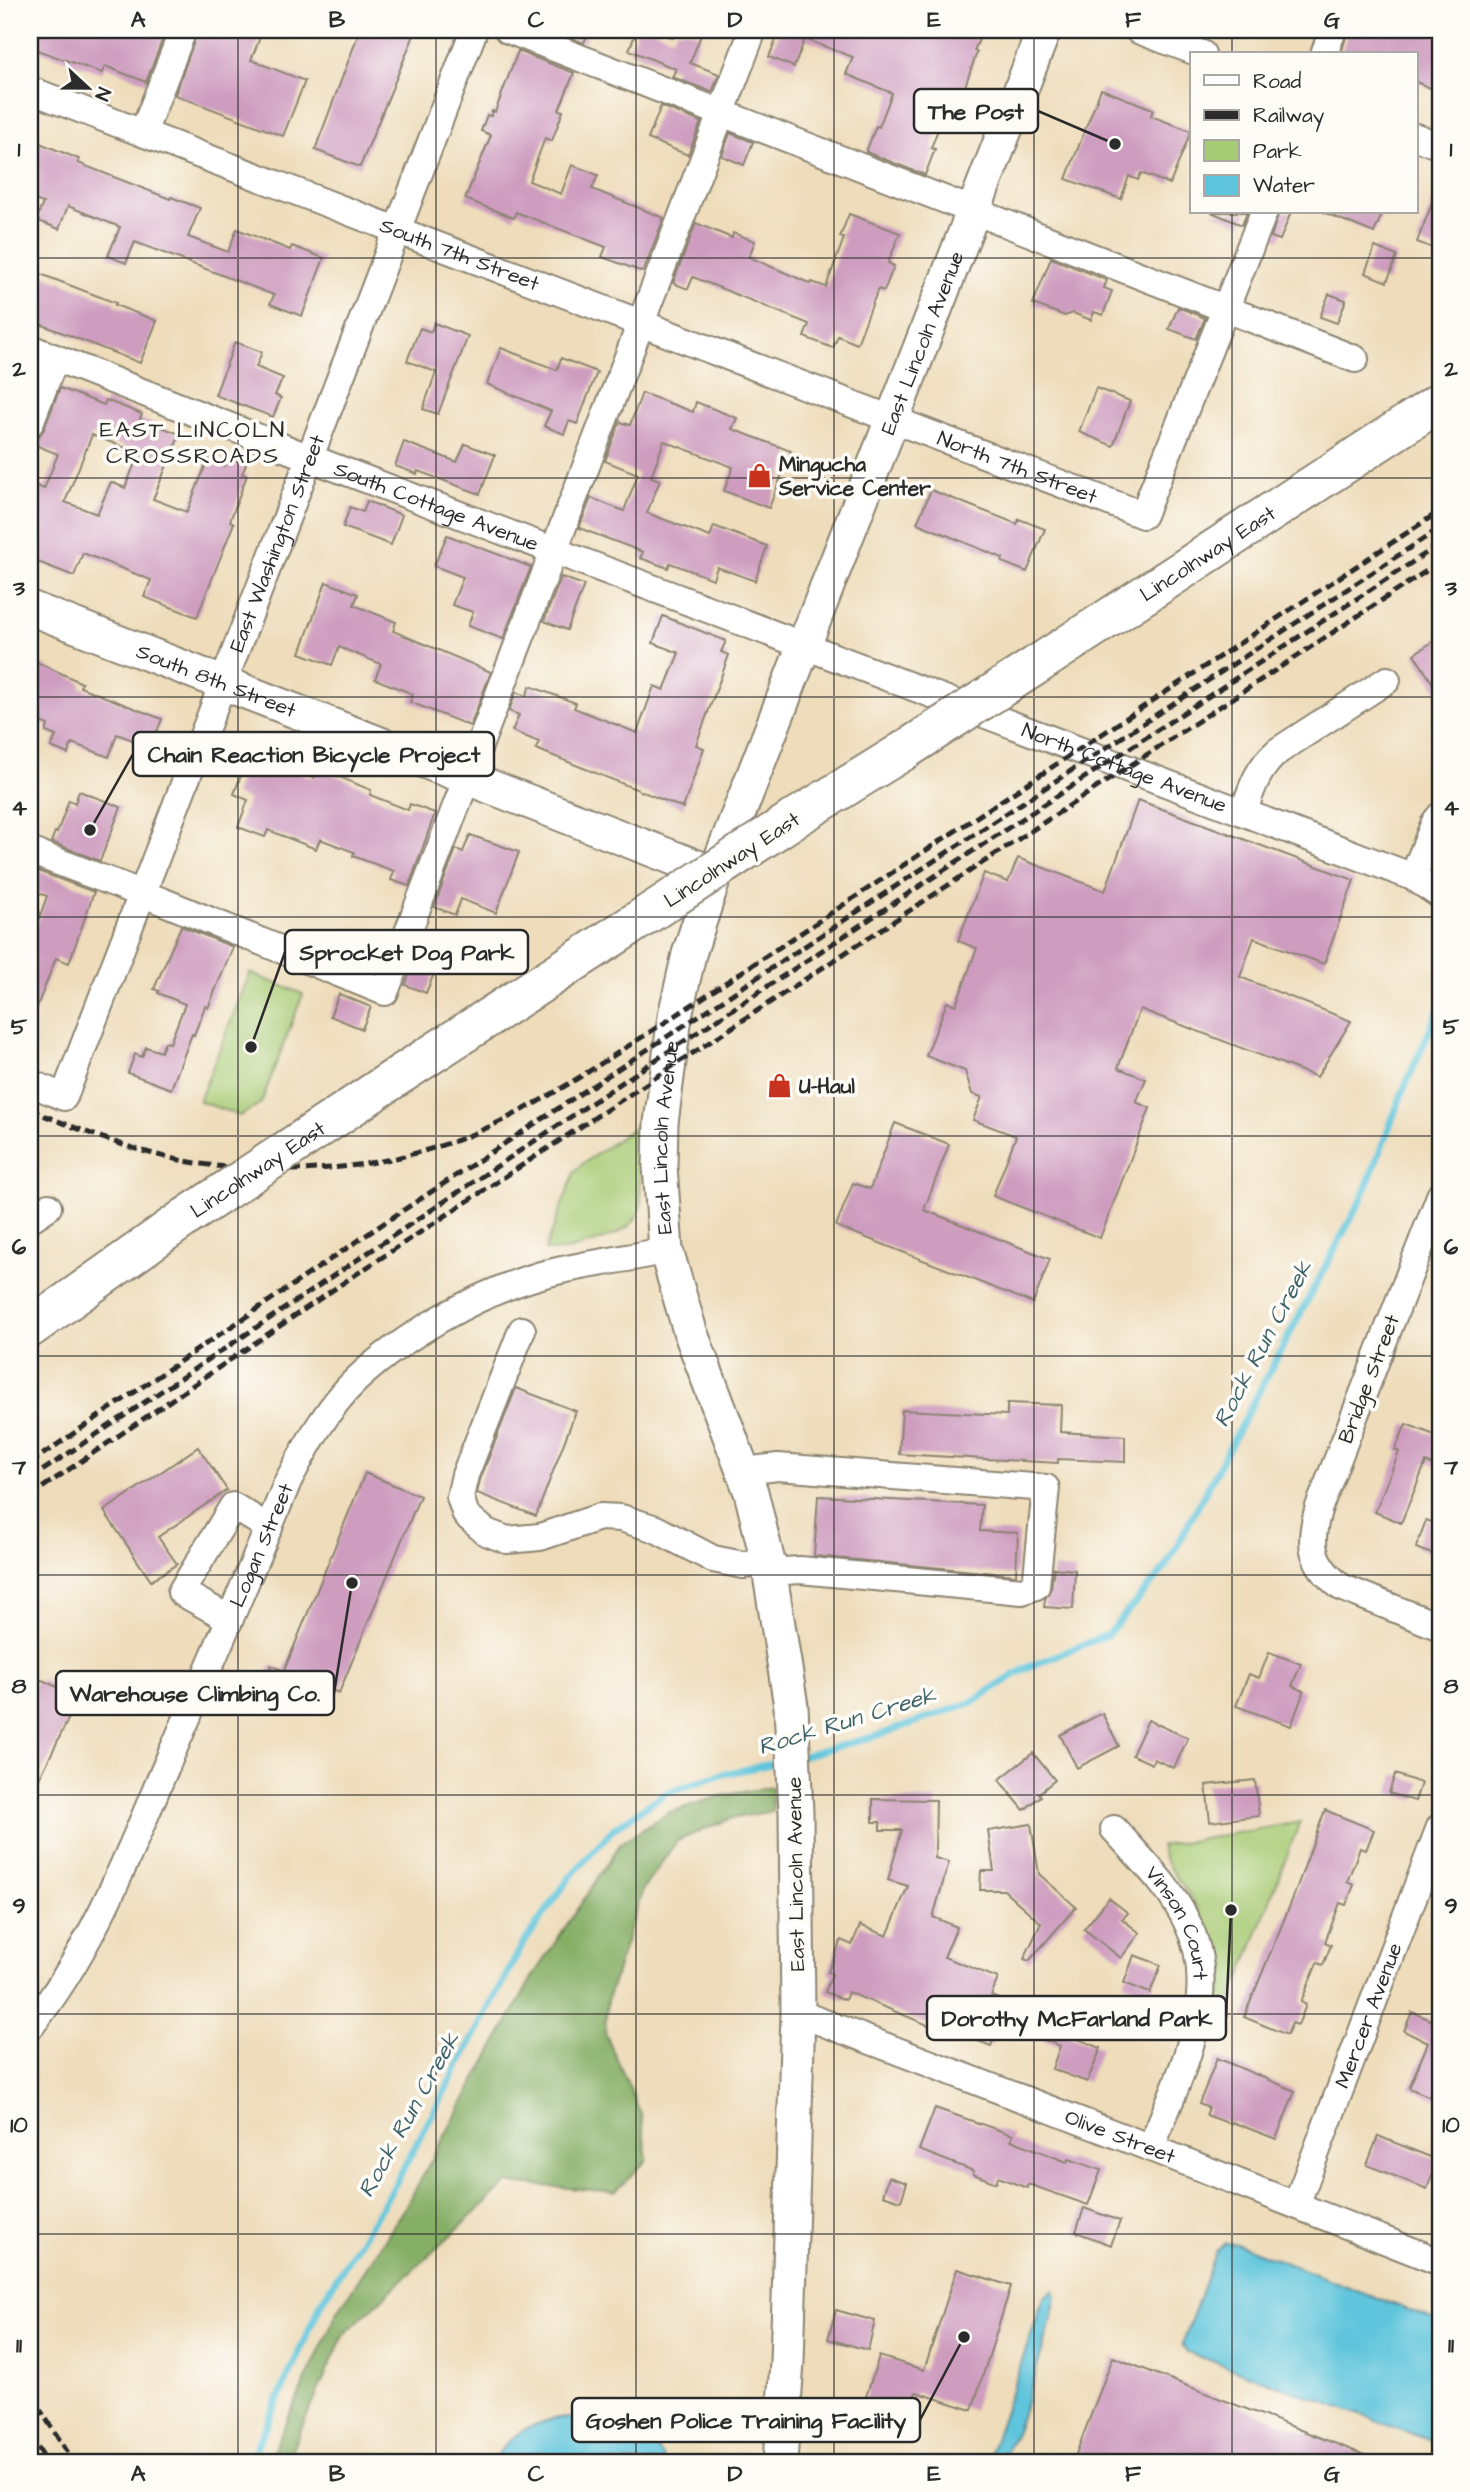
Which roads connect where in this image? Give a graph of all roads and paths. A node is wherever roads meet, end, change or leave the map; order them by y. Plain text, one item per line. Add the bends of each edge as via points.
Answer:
1 (183, 30) edge
2 (474, 30) edge
3 (508, 30) edge
4 (753, 30) edge
5 (1044, 30) edge
6 (1138, 30) edge
7 (1333, 30) edge
8 (1197, 52) edge
9 (1325, 52) edge
10 (30, 90) edge
11 (720, 112) junction
12 (143, 133) junction
13 (1418, 138) edge
14 (1440, 146) edge
15 (973, 210) junction
16 (1263, 214) edge
17 (397, 232) junction
18 (1226, 307) junction
19 (640, 324) junction
20 (30, 348) edge
21 (55, 358) junction
22 (1355, 359) dead end
23 (1440, 402) edge
24 (891, 421) junction
25 (30, 423) edge
26 (310, 458) junction
27 (554, 550) junction
28 (30, 608) edge
29 (804, 647) junction
30 (1387, 680) dead end
31 (225, 683) junction
32 (466, 778) junction
33 (1244, 811) junction
34 (1440, 816) edge
35 (30, 851) edge
36 (715, 874) junction
37 (1413, 877) junction
38 (142, 894) junction
39 (1440, 895) edge
40 (30, 1083) edge
41 (1440, 1196) edge
42 (666, 1250) junction
43 (30, 1328) edge
44 (522, 1330) dead end
45 (744, 1471) junction
46 (269, 1528) junction
47 (769, 1567) junction
48 (230, 1619) junction
49 (1440, 1627) edge
50 (1440, 1827) edge
51 (1114, 1829) dead end
52 (798, 2013) junction
53 (30, 2027) edge
54 (1151, 2148) junction
55 (1296, 2205) junction
56 (1440, 2262) edge
57 (780, 2462) edge

1 - 12 street
2 - 17 street, East Washington Street
3 - 11 street
4 - 11 street
5 - 15 main road, East Lincoln Avenue
6 - 8 street
7 - 9 street
10 - 12 street, South 7th Street
11 - 15 street
11 - 19 street
12 - 17 street, South 7th Street
13 - 14 street
15 - 18 street
15 - 24 main road, East Lincoln Avenue
16 - 18 street
17 - 19 street, South 7th Street
17 - 26 street, East Washington Street
18 - 22 street
18 - 24 street, North 7th Street via 1143,515
19 - 24 street, South 7th Street
19 - 27 street
20 - 21 street, South Cottage Avenue
21 - 25 street
21 - 26 street, South Cottage Avenue
23 - 43 highway, Lincolnway East, bridge via 401,1074
24 - 29 main road, East Lincoln Avenue
26 - 27 street, South Cottage Avenue
26 - 31 street, East Washington Street
27 - 29 street, South Cottage Avenue
27 - 32 street
28 - 31 main road, South 8th Street
29 - 33 street, North Cottage Avenue
29 - 36 main road, East Lincoln Avenue
30 - 33 street via 1265,762
31 - 32 main road, South 8th Street
31 - 38 street, East Washington Street
32 - 36 main road, South 8th Street
32 - 38 street via 385,992
33 - 37 street, North Cottage Avenue
34 - 37 street
35 - 38 street
36 - 42 main road, East Lincoln Avenue via 680,991 668,1061 660,1166
37 - 39 street, North Cottage Avenue
38 - 40 street, East Washington Street via 64,1097
41 - 49 street, Bridge Street via 1319,1507 1312,1546 1318,1563 1341,1587
42 - 45 main road, East Lincoln Avenue via 690,1331
42 - 46 street, Logan Street via 501,1288 455,1310 399,1346 356,1380 324,1418 288,1481
44 - 47 street via 465,1475 460,1497 466,1515 486,1532 507,1541 540,1537 600,1517 621,1518 656,1529 713,1559
45 - 47 main road, East Lincoln Avenue
45 - 47 street via 778,1467 1046,1488 1036,1586 1022,1591
46 - 48 street, Logan Street
46 - 48 street via 233,1506 181,1592
47 - 52 main road, East Lincoln Avenue via 791,1706
48 - 53 street, Logan Street via 98,1920
50 - 55 street, Mercer Avenue
51 - 54 street, Vinson Court via 1154,1873 1188,1923 1201,1970 1190,2046
52 - 54 street, Olive Street
52 - 57 main road, East Lincoln Avenue
54 - 55 street, Olive Street
55 - 56 street, Olive Street

